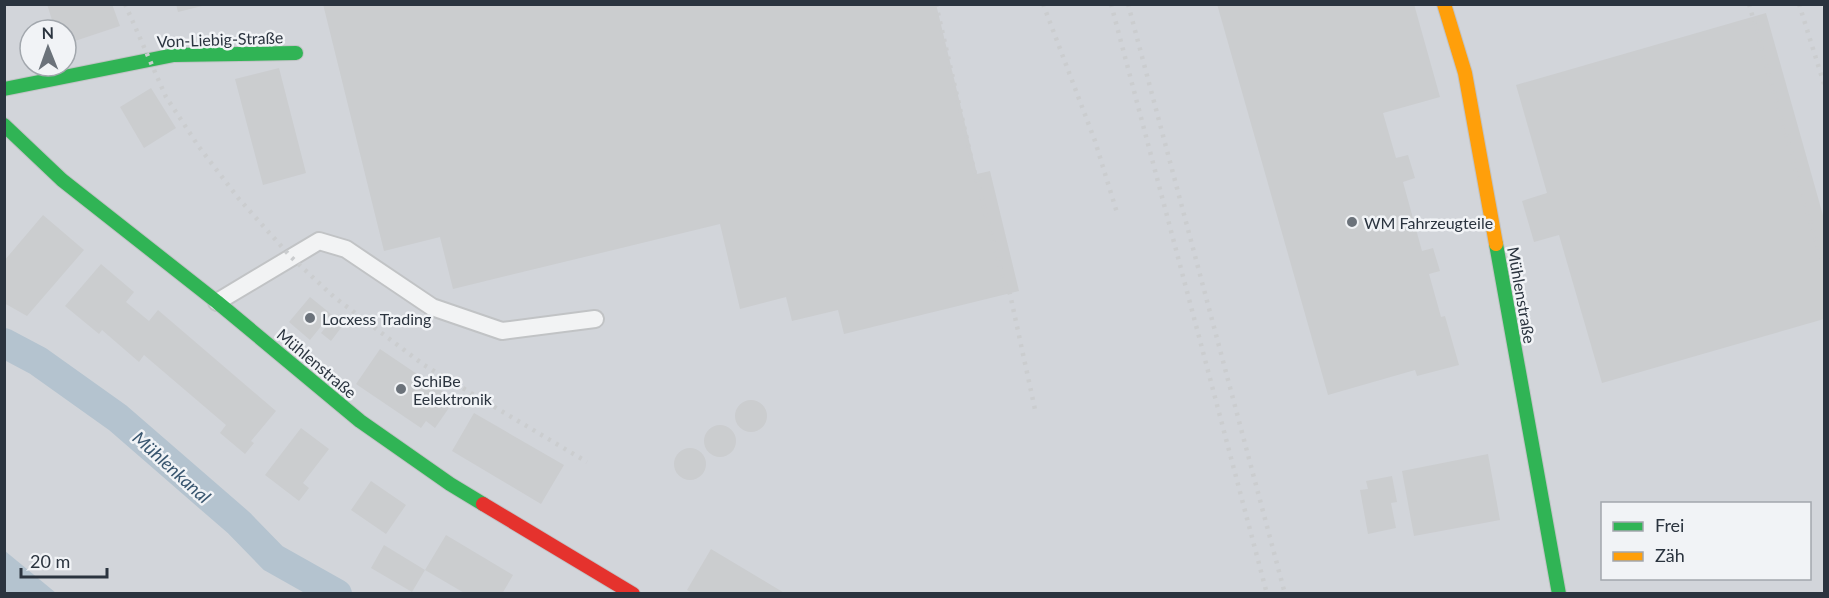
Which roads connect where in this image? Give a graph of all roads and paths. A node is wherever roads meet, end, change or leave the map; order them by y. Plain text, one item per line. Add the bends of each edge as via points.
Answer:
1 (1444, 4) edge
2 (296, 53) dead end
3 (4, 90) edge
4 (4, 125) edge
5 (217, 302) junction
6 (595, 319) dead end
7 (633, 594) edge
8 (1559, 594) edge

1 - 8 street, Mühlenstraße via 1464,73
2 - 3 street, Von-Liebig-Straße via 174,55
4 - 5 street, Mühlenstraße via 62,180
5 - 6 lane via 319,241 346,249 432,307 502,331
5 - 7 street, Mühlenstraße via 360,421 432,471

